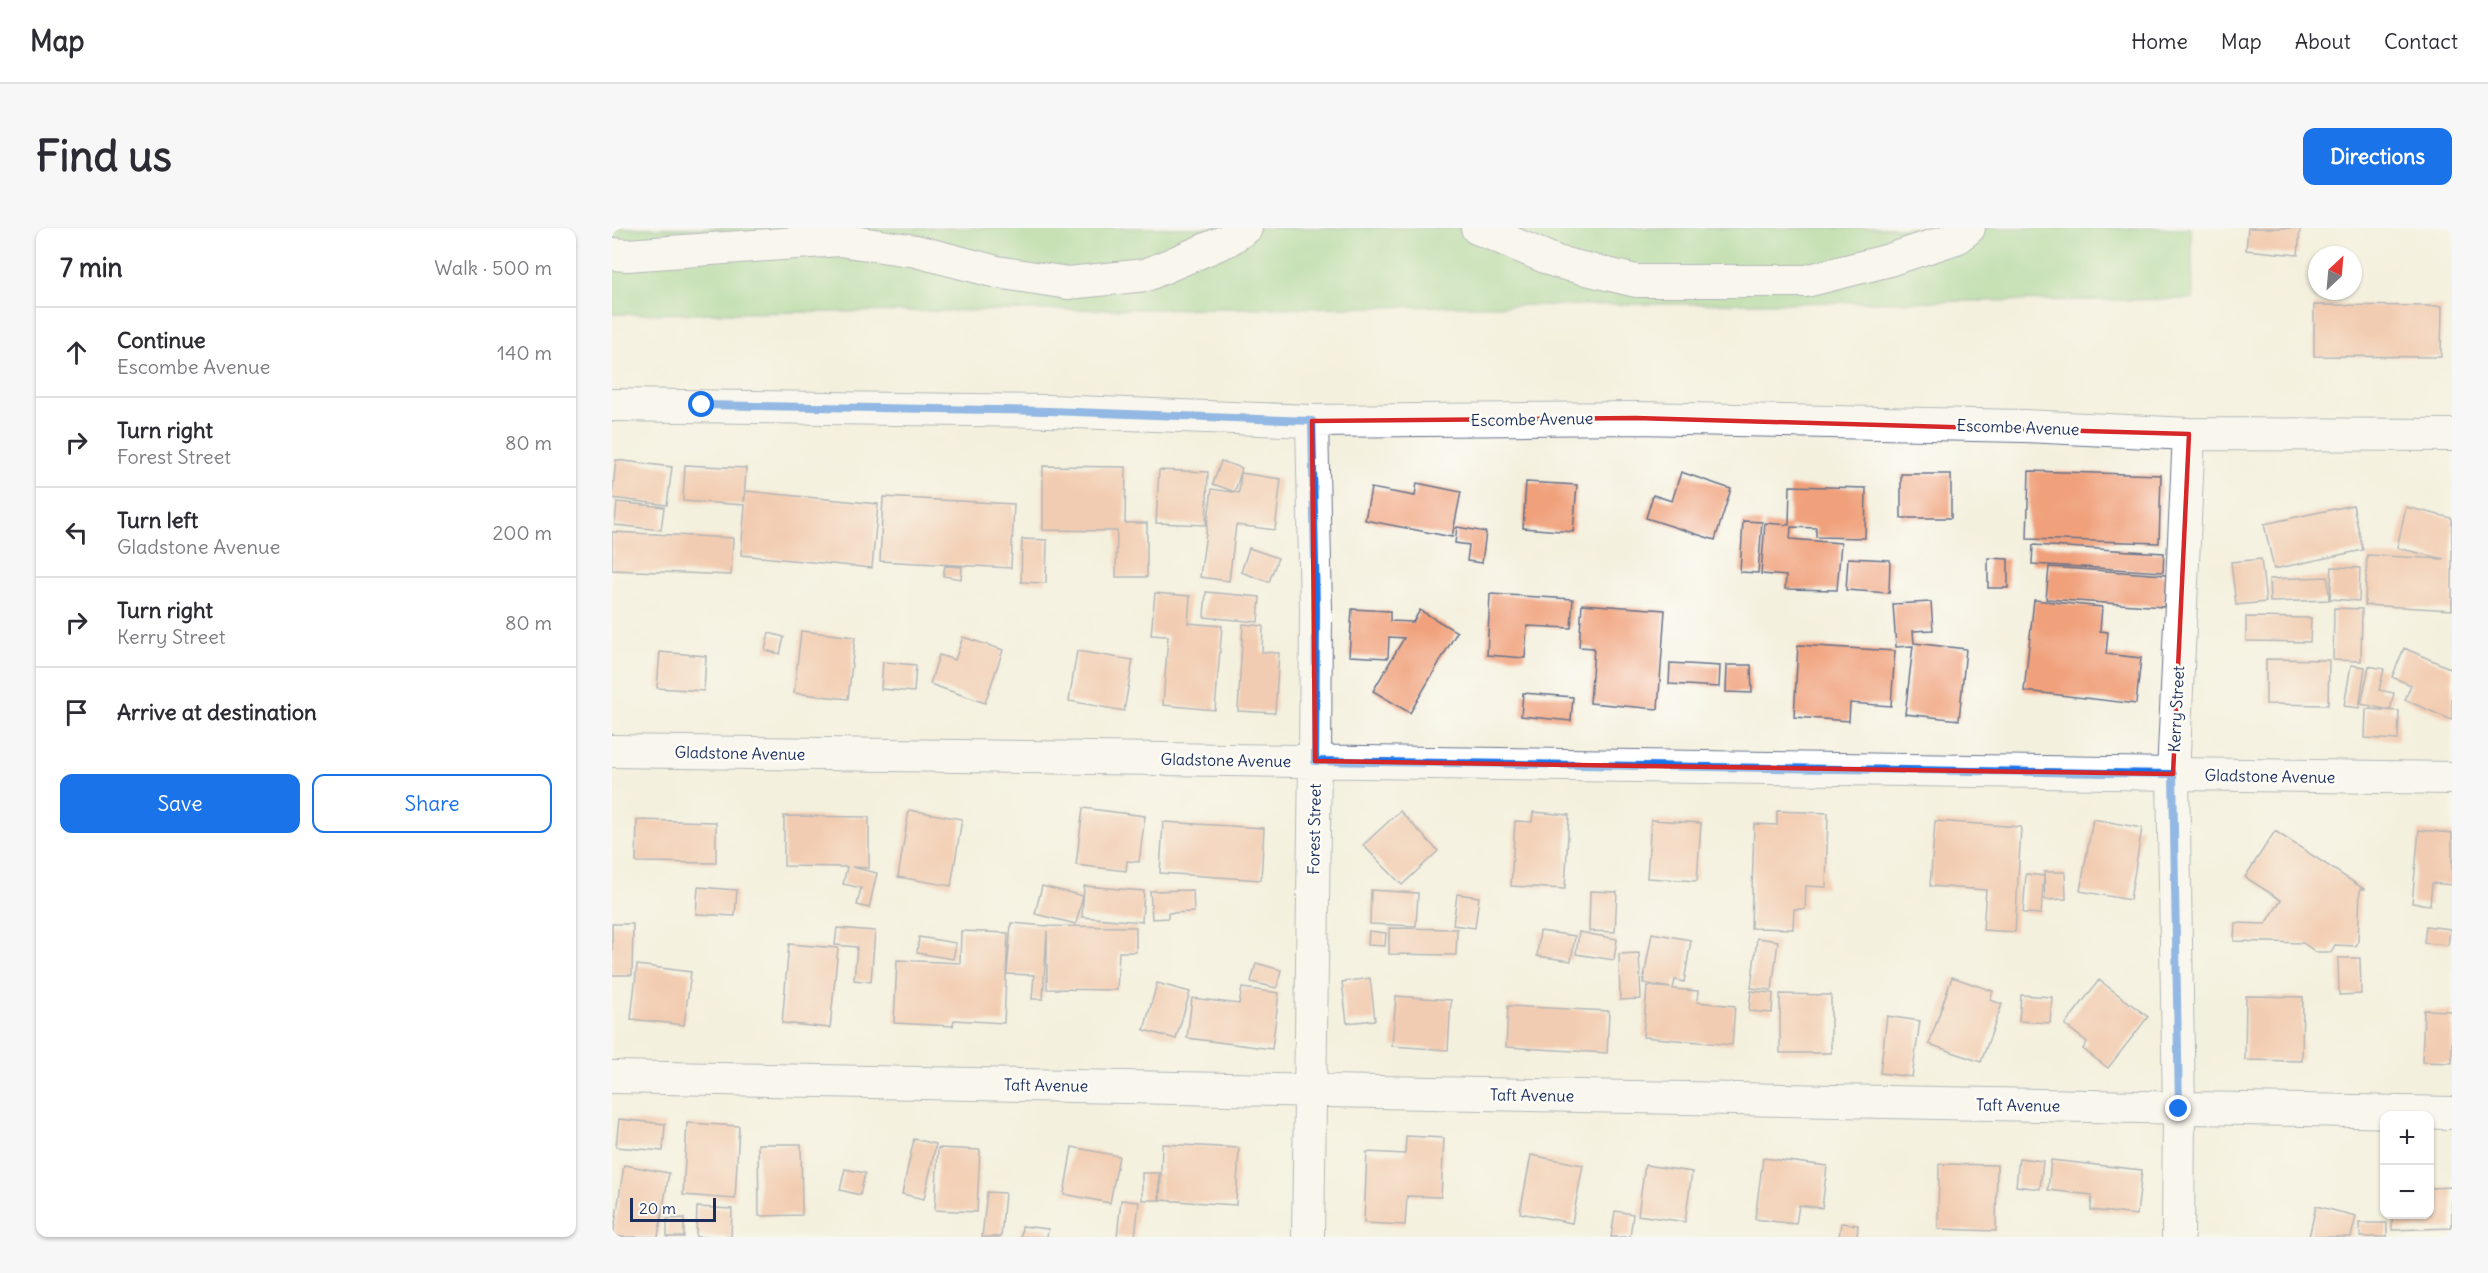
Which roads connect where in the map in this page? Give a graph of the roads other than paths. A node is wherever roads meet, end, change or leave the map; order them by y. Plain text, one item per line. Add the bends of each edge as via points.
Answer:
1 (1246, 228) edge
2 (1477, 228) edge
3 (1969, 228) edge
4 (622, 246) edge
5 (612, 405) edge
6 (1312, 421) junction
7 (2189, 434) junction
8 (2452, 435) edge
9 (612, 751) edge
10 (1315, 761) junction
11 (2173, 774) junction
12 (2452, 778) edge
13 (612, 1077) edge
14 (1309, 1091) junction
15 (2179, 1109) junction
16 (2452, 1113) edge
17 (1308, 1237) edge
18 (2178, 1237) edge

1 - 4 street via 1228,240 1146,275 1068,283 997,272 916,251 839,240
2 - 3 street via 1557,262 1636,281 1806,281 1886,261 1956,238
5 - 6 street, Escombe Avenue via 1049,411
6 - 7 street, Escombe Avenue via 1636,418 2024,426
6 - 10 street, Forest Street
7 - 8 street, Escombe Avenue
7 - 11 street, Kerry Street
9 - 10 street, Gladstone Avenue
10 - 11 street, Gladstone Avenue
10 - 14 street, Forest Street
11 - 12 street, Gladstone Avenue
11 - 15 street, Kerry Street
13 - 14 street, Taft Avenue
14 - 15 street, Taft Avenue
14 - 17 street, Forest Street
15 - 16 street, Taft Avenue
15 - 18 street, Kerry Street

